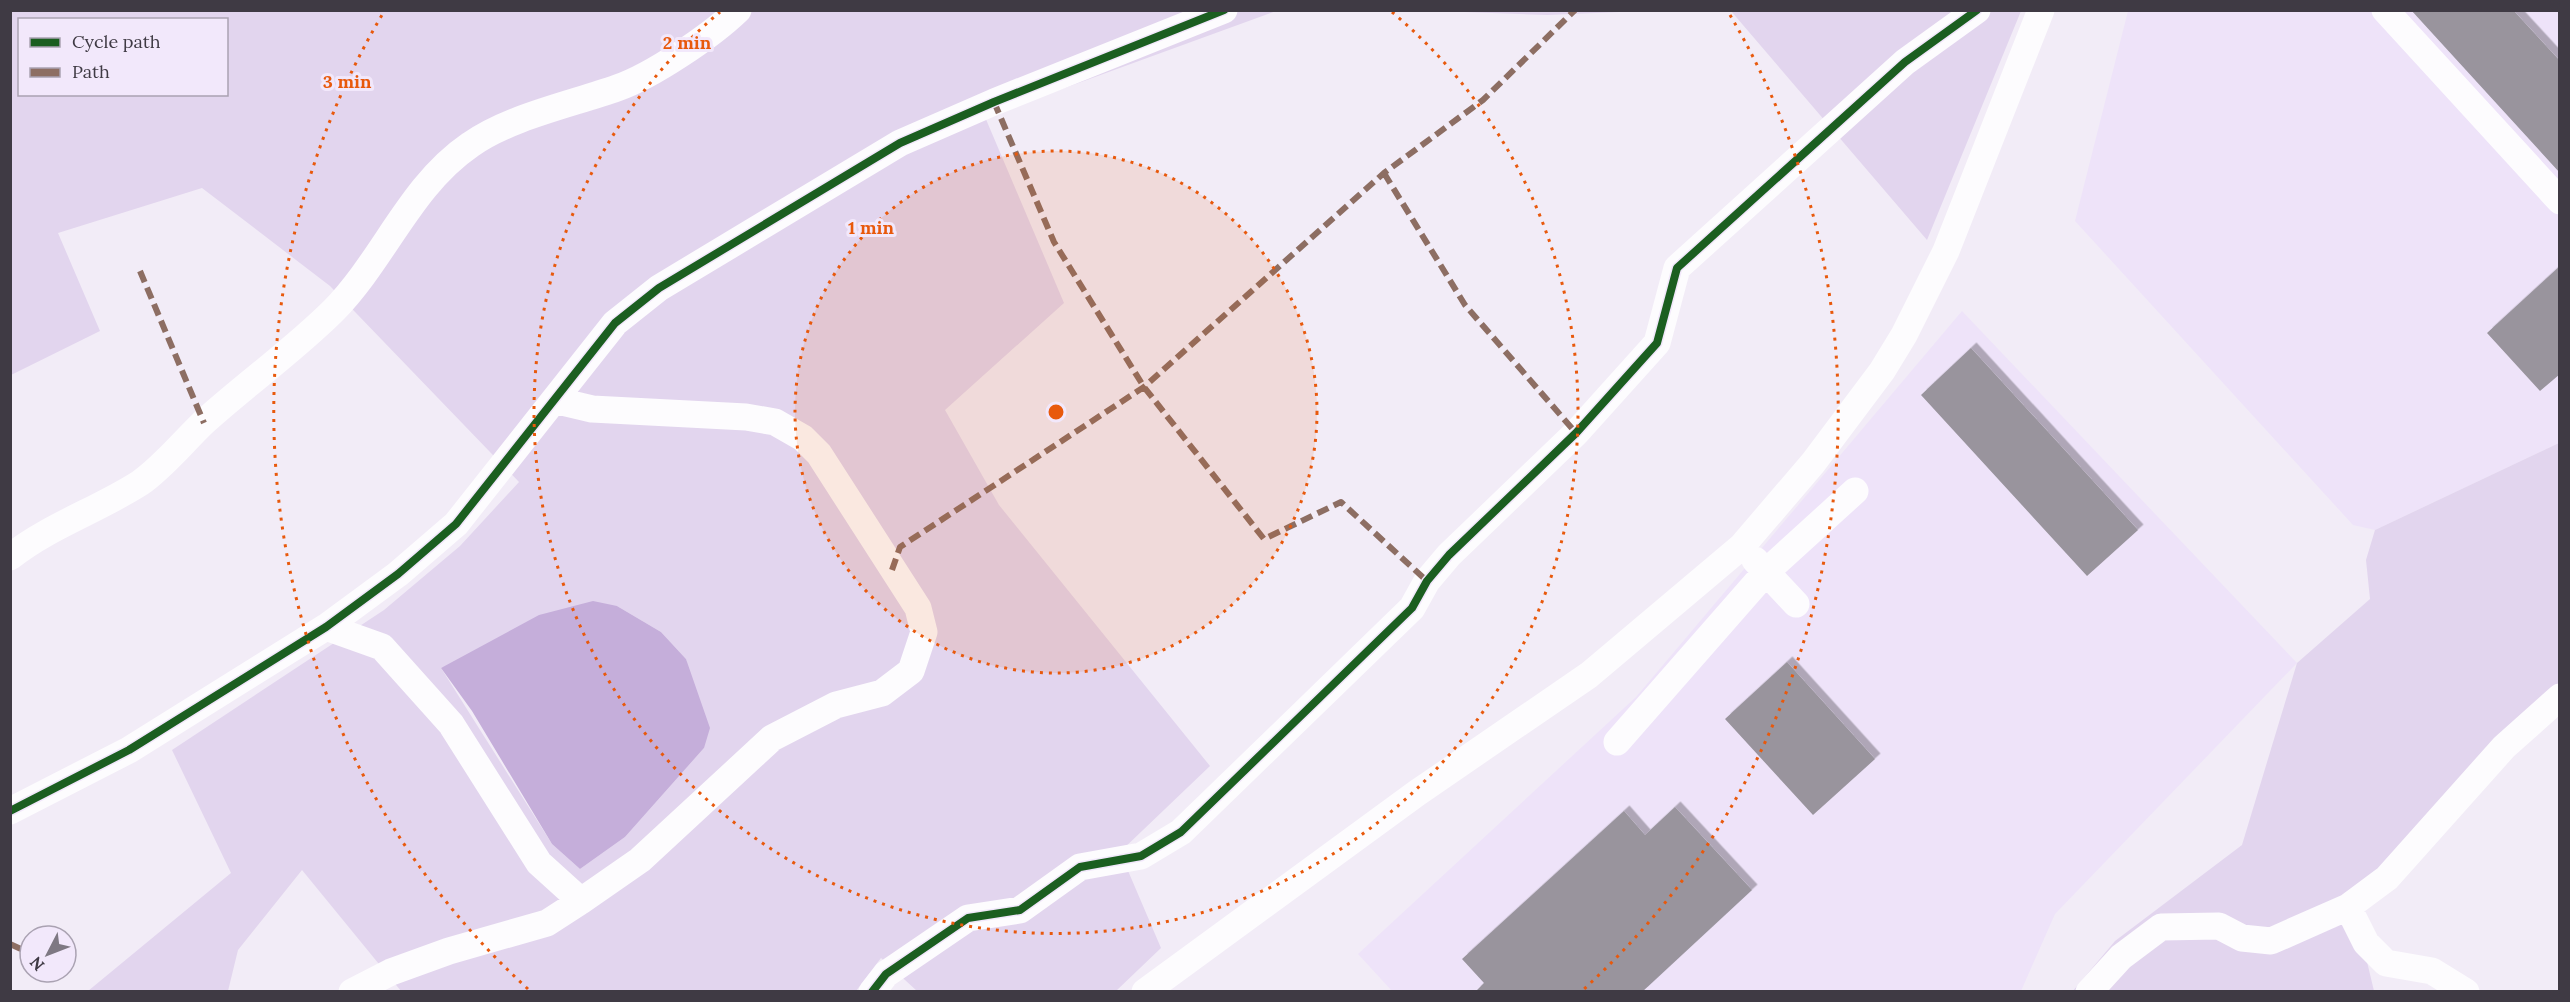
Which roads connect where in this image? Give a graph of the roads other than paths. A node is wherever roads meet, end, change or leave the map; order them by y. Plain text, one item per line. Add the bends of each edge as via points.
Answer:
1 (738, 10) edge
2 (1224, 10) edge
3 (1977, 10) edge
4 (2041, 10) edge
5 (2385, 10) edge
6 (2559, 201) edge
7 (554, 400) junction
8 (1855, 491) dead end
9 (1742, 546) junction
10 (10, 557) edge
11 (1766, 572) junction
12 (1796, 604) dead end
13 (326, 627) junction
14 (2559, 697) edge
15 (1617, 742) dead end
16 (10, 811) edge
17 (581, 901) junction
18 (2348, 907) junction
19 (352, 992) edge
20 (872, 992) edge
21 (1145, 992) edge
22 (2089, 992) edge
23 (2466, 992) edge

1 - 10 street via 653,72 530,116 470,144 432,178 334,310 143,481 31,541
2 - 7 street via 900,143 659,288 615,323
3 - 20 street via 1905,62 1677,268 1657,343 1576,433 1449,555 1427,581 1412,608 1181,832 1141,856 1080,867 1020,910 968,918 886,974
4 - 9 street via 1946,251 1904,335 1813,463
5 - 6 street
7 - 13 street via 456,524 398,574
7 - 17 street via 592,409 746,417 775,422 802,438 819,454 918,608 924,632 911,671 882,693 836,705 772,738 640,860
8 - 11 street
9 - 11 street
9 - 21 street via 1589,675 1417,792
11 - 12 street
11 - 15 street
13 - 16 street via 129,750
13 - 17 street via 382,648 450,724 539,863
14 - 18 street via 2504,747 2387,878
17 - 19 street via 547,923 449,951 391,972
18 - 22 street via 2271,941 2242,938 2218,926 2161,927 2121,957
18 - 23 street via 2366,943 2386,963 2432,972

